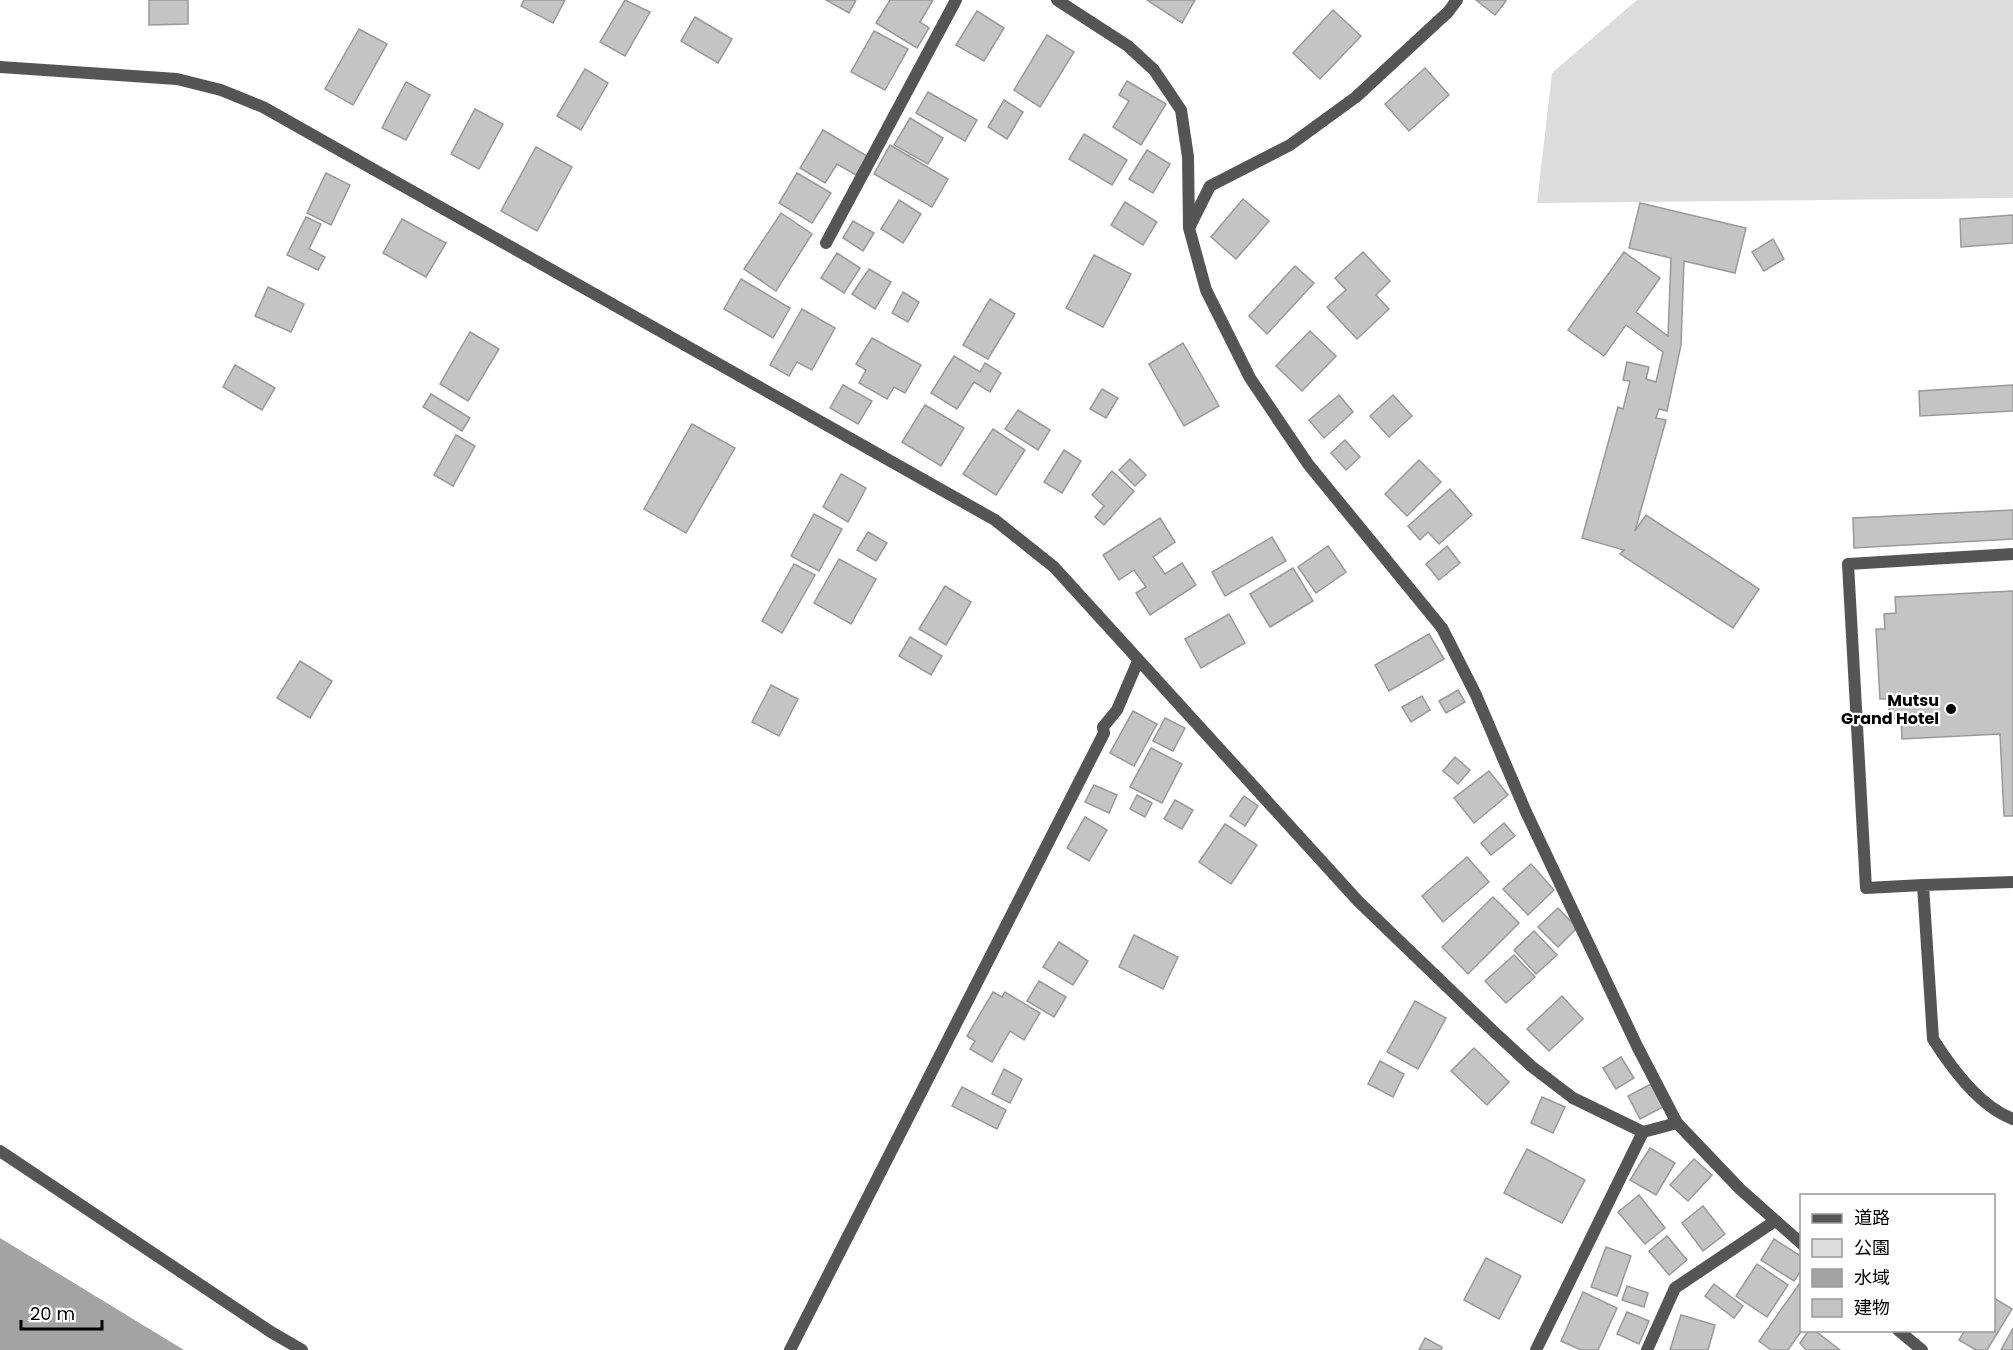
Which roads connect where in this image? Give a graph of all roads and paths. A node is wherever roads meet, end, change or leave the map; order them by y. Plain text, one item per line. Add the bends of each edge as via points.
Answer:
1 (956, 0) edge
2 (1057, 0) edge
3 (1457, 0) edge
4 (0, 67) edge
5 (1189, 228) junction
6 (826, 243) dead end
7 (2013, 554) edge
8 (1138, 661) junction
9 (2012, 882) edge
10 (1923, 885) junction
11 (2013, 1119) edge
12 (1677, 1123) junction
13 (1643, 1132) junction
14 (0, 1151) edge
15 (1776, 1221) junction
16 (1800, 1242) edge
17 (1900, 1332) edge
18 (302, 1350) edge
19 (790, 1350) edge
20 (1536, 1350) edge
21 (1647, 1350) edge
22 (1922, 1350) edge

1 - 6 street
2 - 5 street via 1128,46 1154,70 1181,110 1188,157
3 - 5 street via 1356,97 1290,145 1210,186
4 - 8 street via 177,79 221,90 263,107 995,520 1054,567
5 - 12 street via 1206,290 1250,378 1308,464 1442,628 1476,695 1526,812
7 - 10 street via 1848,564 1866,888
8 - 13 street via 1358,901 1522,1059 1573,1098
8 - 19 street via 1117,710 1103,727 1104,733
9 - 10 street
10 - 11 street via 1933,1040 1992,1110
12 - 13 street
12 - 15 street
13 - 20 street
14 - 18 street
15 - 16 street
15 - 21 street via 1675,1288
17 - 22 street

